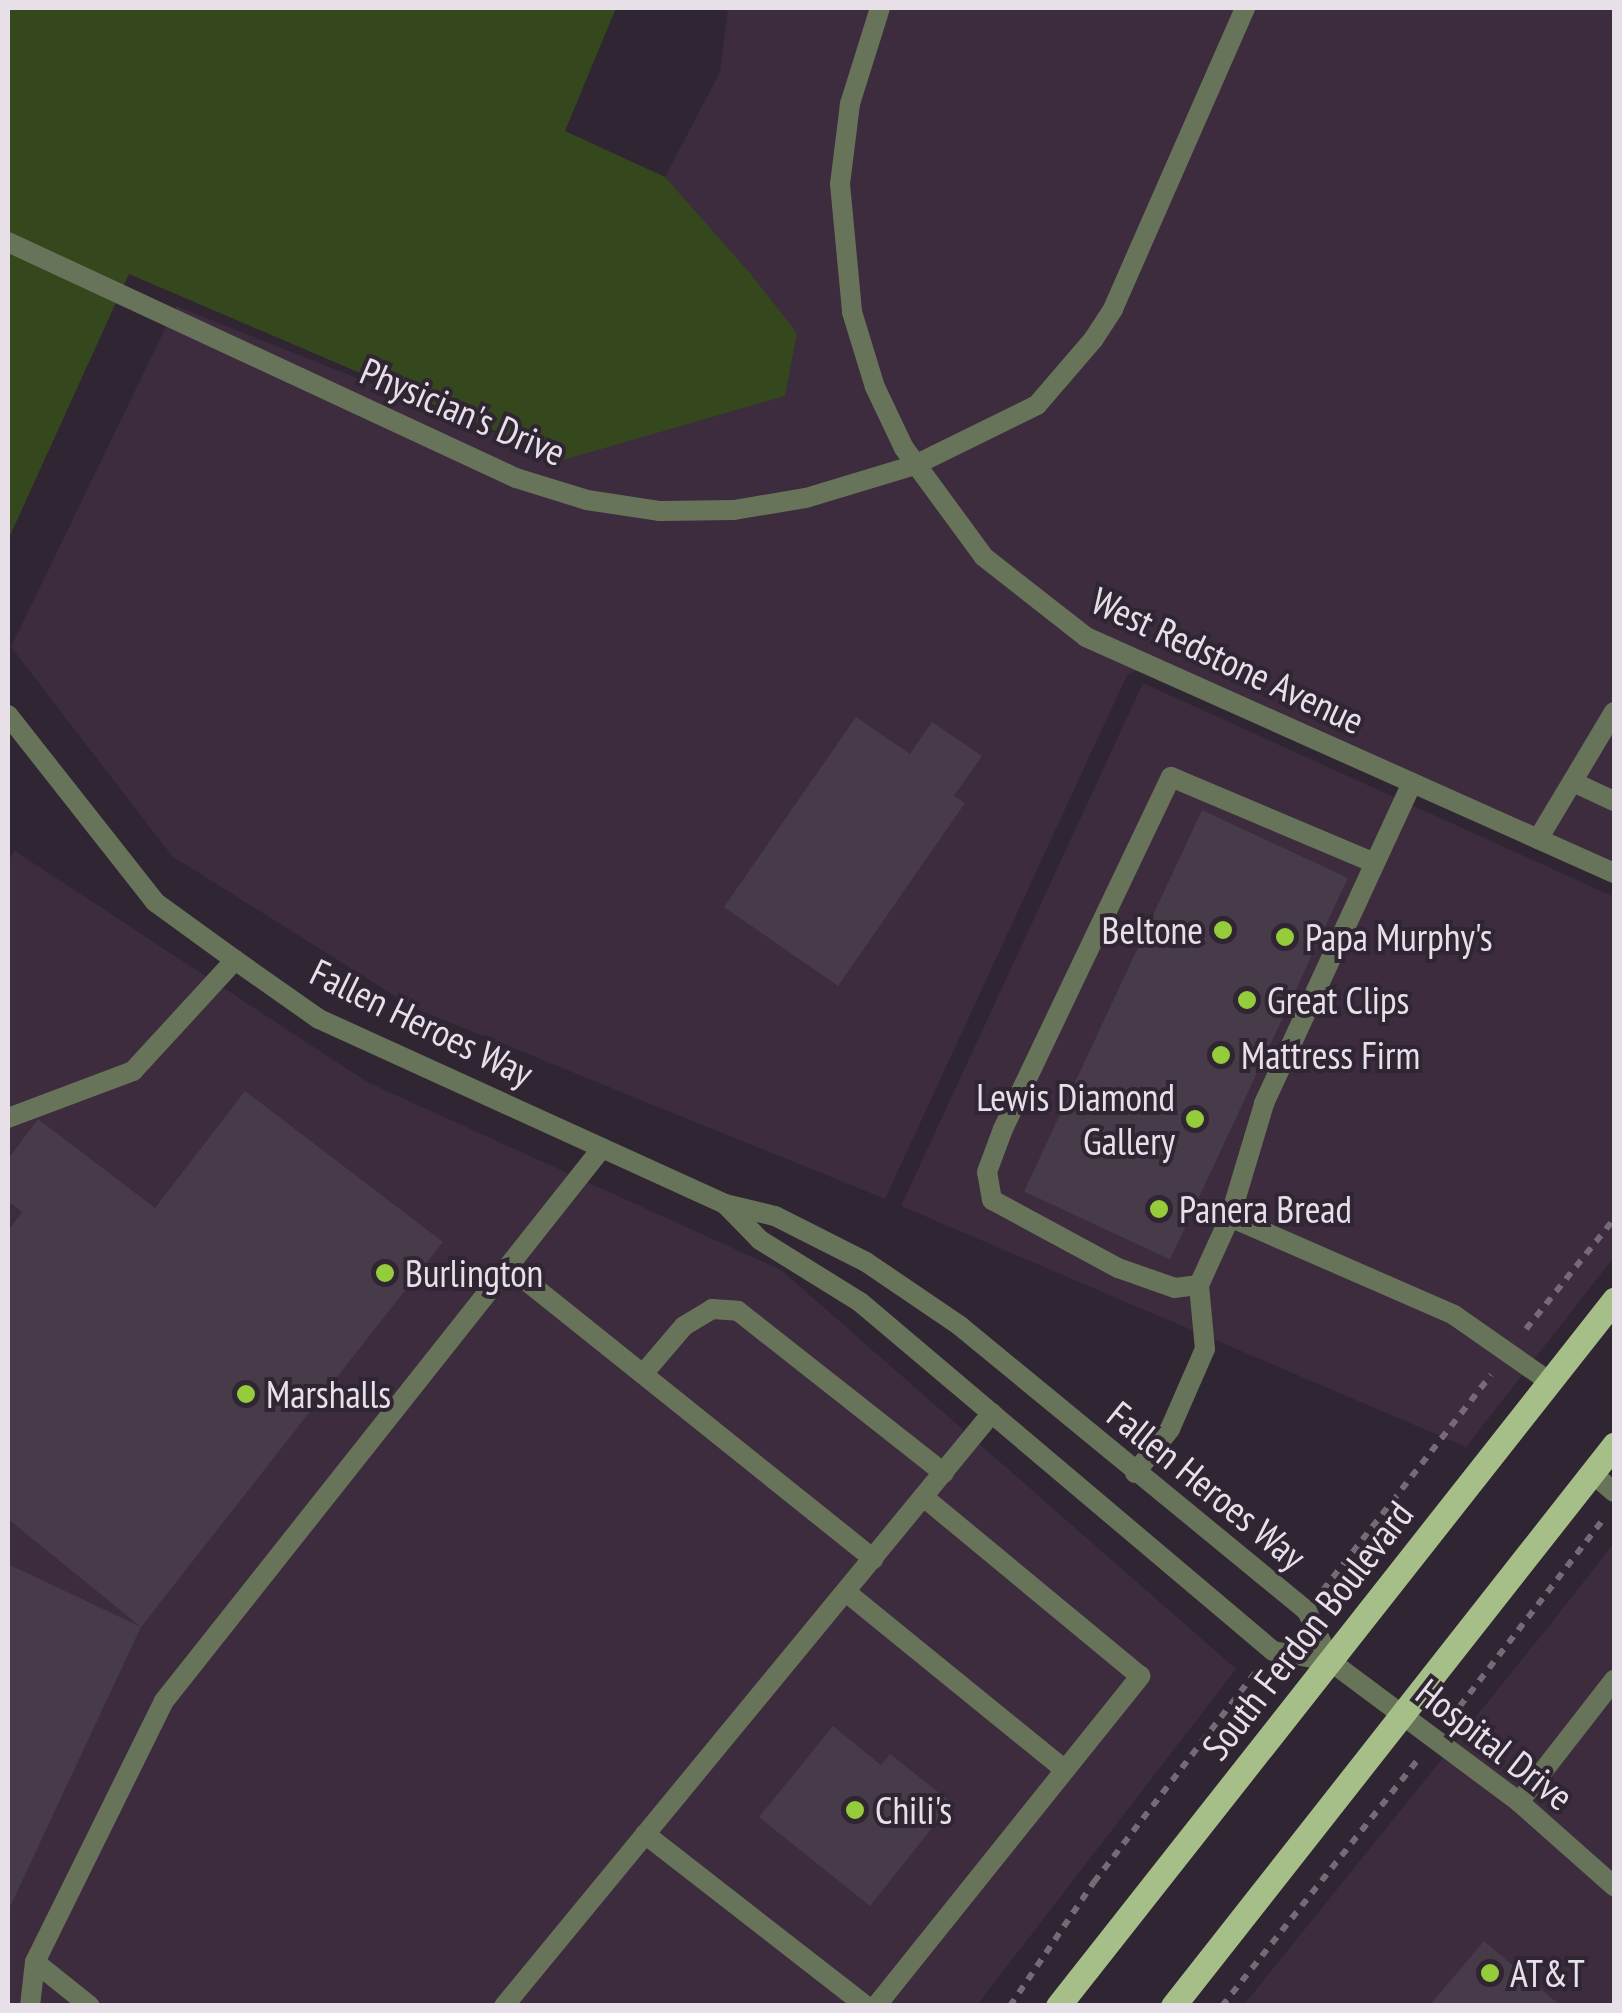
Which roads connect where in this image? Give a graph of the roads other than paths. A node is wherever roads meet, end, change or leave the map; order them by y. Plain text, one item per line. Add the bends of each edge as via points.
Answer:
1 (880, 8) edge
2 (1244, 8) edge
3 (8, 242) edge
4 (915, 466) junction
5 (1614, 712) edge
6 (8, 716) edge
7 (1573, 782) junction
8 (1412, 783) junction
9 (1614, 801) edge
10 (1538, 839) junction
11 (1375, 864) junction
12 (1614, 874) edge
13 (236, 960) junction
14 (8, 1118) edge
15 (602, 1148) junction
16 (725, 1204) junction
17 (1230, 1217) junction
18 (509, 1267) junction
19 (1199, 1284) junction
20 (1614, 1300) edge
21 (643, 1374) junction
22 (1550, 1382) junction
23 (992, 1413) junction
24 (1614, 1445) edge
25 (944, 1472) junction
26 (1134, 1473) junction
27 (1592, 1473) junction
28 (1614, 1492) edge
29 (924, 1497) junction
30 (874, 1559) junction
31 (846, 1592) junction
32 (1330, 1661) junction
33 (1614, 1680) edge
34 (1401, 1715) junction
35 (1064, 1768) junction
36 (1519, 1802) junction
37 (645, 1834) junction
38 (1614, 1886) edge
39 (35, 1962) junction
40 (30, 2006) edge
41 (90, 2006) edge
42 (504, 2006) edge
43 (866, 2006) edge
44 (876, 2006) edge
45 (1058, 2006) edge
46 (1172, 2006) edge

1 - 4 street, West Redstone Avenue via 850,104 840,184 843,255 875,387
2 - 4 street, Physician's Drive via 1112,309 1092,340 1037,405
3 - 4 street, Physician's Drive via 516,478 587,500 660,511 734,510 806,498
4 - 8 street, West Redstone Avenue via 984,557 1086,637
5 - 7 street
6 - 13 street, Fallen Heroes Way via 156,902
7 - 9 street
7 - 10 street
8 - 10 street, West Redstone Avenue
8 - 11 street
10 - 12 street, West Redstone Avenue
11 - 17 street via 1264,1104
11 - 19 street via 1170,776 1003,1129 987,1172 992,1200 1118,1268 1175,1288
13 - 14 street via 133,1072
13 - 15 street, Fallen Heroes Way via 318,1019
15 - 16 street, Fallen Heroes Way
15 - 18 street
16 - 23 street, Fallen Heroes Way via 760,1240 860,1302
16 - 26 street, Fallen Heroes Way via 775,1216 866,1262 960,1326
17 - 19 street
17 - 22 street via 1454,1315
18 - 21 street
18 - 39 street via 164,1701
19 - 26 street via 1205,1349 1170,1429
20 - 22 main road, South Ferdon Boulevard
21 - 25 street via 684,1326 712,1309 738,1311
21 - 30 street
22 - 32 main road, South Ferdon Boulevard
23 - 25 street
23 - 32 street, Fallen Heroes Way via 1273,1651
24 - 27 main road
25 - 29 street
26 - 32 street, Fallen Heroes Way via 1308,1611
27 - 28 street
27 - 34 main road
29 - 30 street
29 - 35 street via 1140,1676
30 - 31 street
31 - 35 street
31 - 37 street
32 - 34 street, Hospital Drive
32 - 45 main road, South Ferdon Boulevard
33 - 36 street
34 - 36 street, Hospital Drive
34 - 46 main road
35 - 44 street
36 - 38 street, Hospital Drive
37 - 42 street
37 - 43 street
39 - 40 street
39 - 41 street

